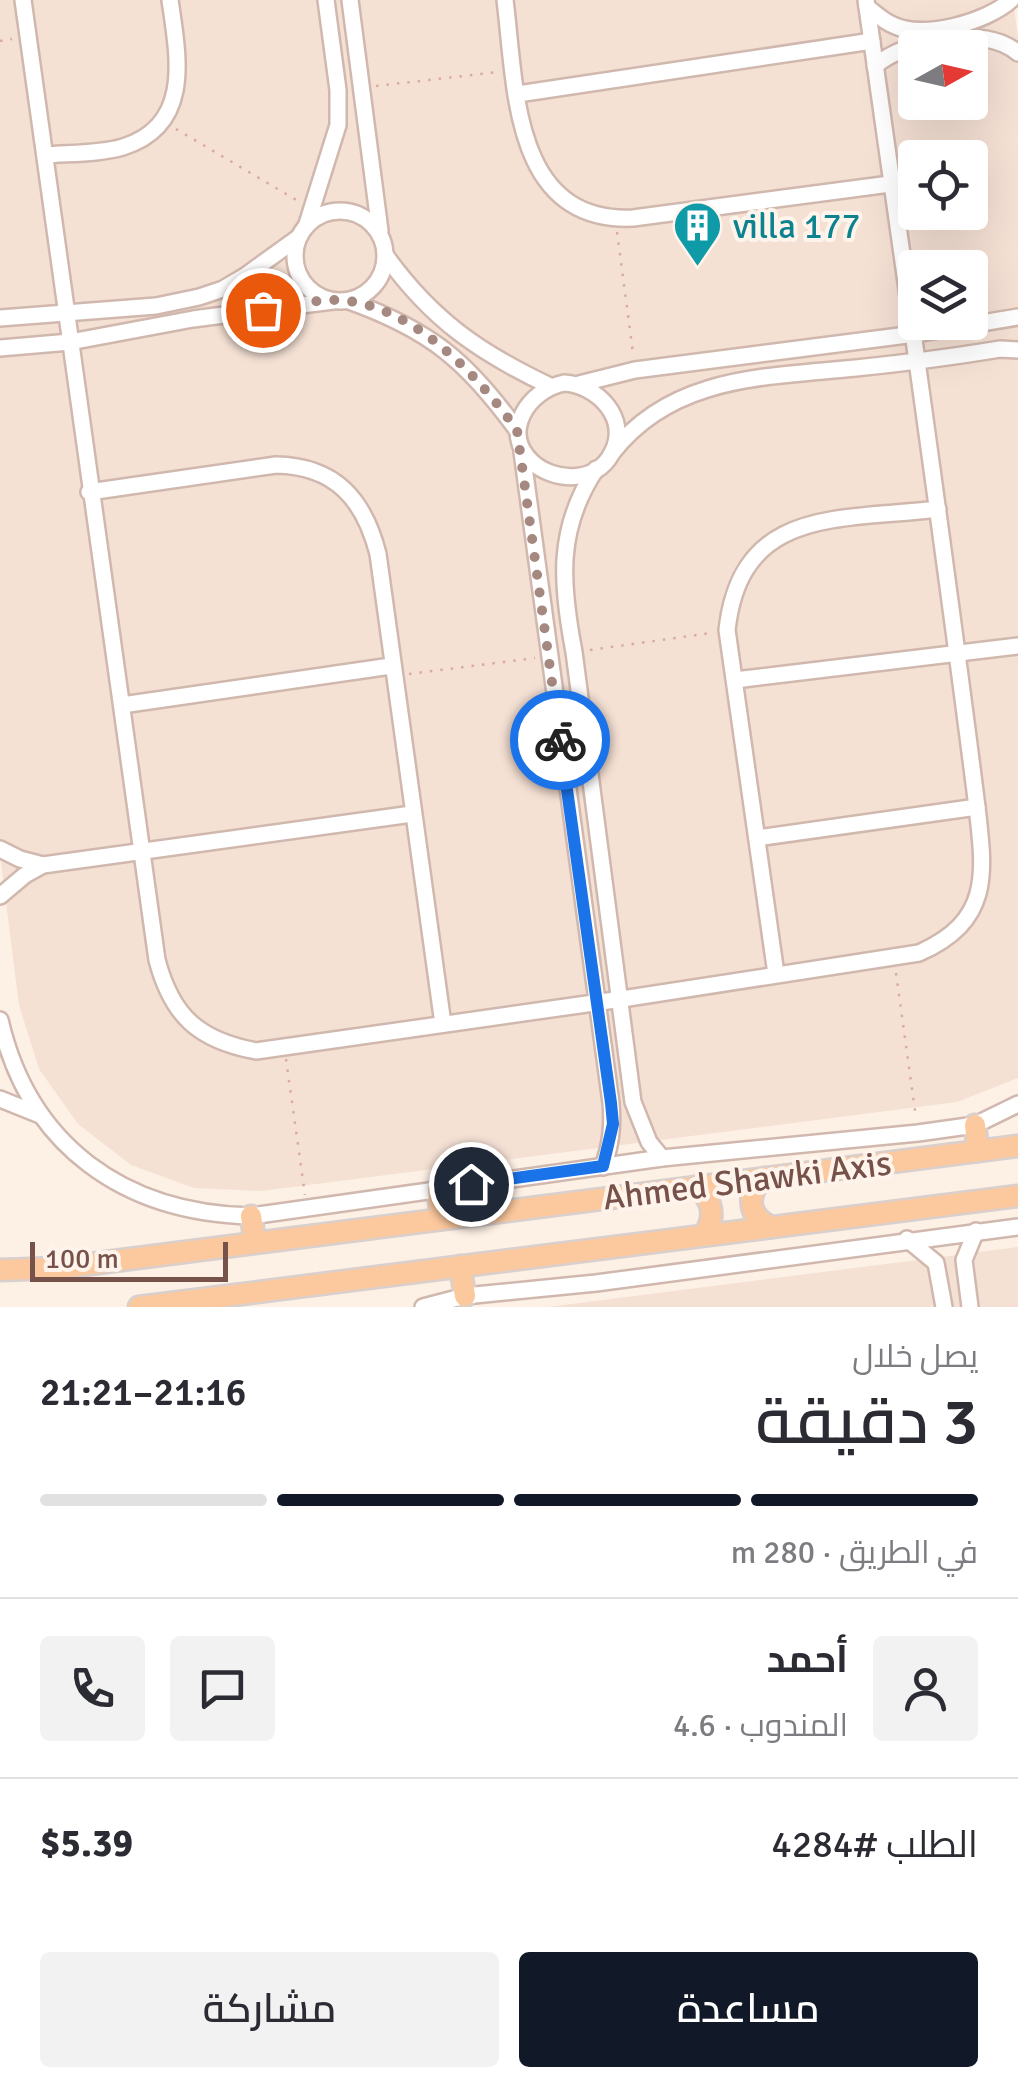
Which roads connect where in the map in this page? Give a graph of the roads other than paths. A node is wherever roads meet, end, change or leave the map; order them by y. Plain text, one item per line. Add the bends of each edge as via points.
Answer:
1 (23, 0) edge
2 (170, 0) edge
3 (326, 0) edge
4 (350, 0) edge
5 (505, 0) edge
6 (1011, 0) edge
7 (866, 4) edge
8 (872, 42) junction
9 (1018, 52) edge
10 (876, 66) junction
11 (518, 94) junction
12 (44, 156) junction
13 (890, 184) junction
14 (306, 223) junction
15 (381, 235) junction
16 (901, 250) edge
17 (386, 256) junction
18 (341, 301) junction
19 (66, 313) junction
20 (1018, 317) edge
21 (0, 318) edge
22 (988, 322) edge
23 (898, 336) edge
24 (916, 340) edge
25 (70, 342) junction
26 (0, 348) edge
27 (1018, 350) edge
28 (919, 362) junction
29 (579, 384) junction
30 (550, 386) junction
31 (517, 430) junction
32 (522, 452) junction
33 (612, 453) junction
34 (596, 468) junction
35 (90, 492) junction
36 (938, 508) junction
37 (1018, 646) edge
38 (958, 653) junction
39 (392, 671) junction
40 (735, 680) junction
41 (122, 705) junction
42 (978, 806) junction
43 (412, 814) junction
44 (757, 838) junction
45 (0, 849) edge
46 (141, 851) junction
47 (43, 864) junction
48 (0, 896) edge
49 (776, 974) junction
50 (622, 999) junction
51 (597, 1001) junction
52 (0, 1020) edge
53 (442, 1024) junction
54 (0, 1098) edge
55 (1018, 1104) edge
56 (40, 1115) junction
57 (975, 1125) junction
58 (1018, 1146) edge
59 (978, 1150) junction
60 (662, 1158) junction
61 (603, 1166) junction
62 (764, 1178) junction
63 (696, 1187) junction
64 (438, 1188) junction
65 (1018, 1196) edge
66 (251, 1216) junction
67 (442, 1220) junction
68 (771, 1227) junction
69 (1018, 1227) edge
70 (976, 1231) junction
71 (704, 1236) junction
72 (907, 1239) junction
73 (255, 1242) junction
74 (460, 1266) junction
75 (0, 1270) edge
76 (465, 1296) junction
77 (139, 1307) edge
78 (424, 1307) edge
79 (944, 1307) edge
80 (970, 1307) edge

1 - 12 street
2 - 12 street via 178,80 163,122 122,147
3 - 14 street via 338,125
4 - 15 street
5 - 11 street
6 - 7 street via 980,20 915,30 895,27
7 - 8 street
8 - 10 street
8 - 11 street
9 - 10 street via 988,38 935,40 897,50
10 - 13 street
11 - 13 street via 529,150 547,184 576,208 616,219
12 - 19 street
13 - 16 street
14 - 15 street via 347,210 361,214
14 - 18 street via 294,253 297,270 317,295
14 - 19 street via 234,282 199,297
15 - 17 street
17 - 18 street via 376,285
17 - 30 street via 439,318 506,365
18 - 25 street
18 - 31 street via 390,316 458,358
19 - 21 street
19 - 25 street
20 - 22 street
23 - 29 street via 636,370
24 - 28 street
25 - 26 street
25 - 35 street
27 - 28 street
28 - 33 street via 700,389 648,416
28 - 36 street
29 - 30 street
29 - 33 street via 594,390 613,416
30 - 31 street via 528,405
31 - 32 street
32 - 34 street via 565,478
32 - 51 street
33 - 34 street
34 - 50 street via 580,493 562,574
35 - 39 street via 276,465 320,472 356,502 371,527
35 - 41 street
36 - 38 street
36 - 40 street via 812,524 760,548 730,598 726,630
37 - 38 street
38 - 40 street
38 - 42 street
39 - 41 street
39 - 43 street
40 - 44 street
41 - 46 street
42 - 44 street
42 - 49 street via 982,882 975,906 942,943 919,953
43 - 46 street
43 - 53 street
44 - 49 street
45 - 47 street
46 - 47 street
46 - 53 street via 164,988 201,1032 227,1046 256,1050
47 - 48 street
49 - 50 street
50 - 51 street
50 - 60 street via 634,1102
51 - 53 street
51 - 61 street via 613,1124
52 - 56 street via 20,1082
54 - 56 street
55 - 57 street
56 - 66 street via 72,1152 138,1194 211,1215
57 - 59 main road
57 - 60 street
58 - 59 main road, Ahmed Shawki Axis
59 - 62 main road, Ahmed Shawki Axis
60 - 61 street
61 - 64 street
62 - 63 main road, Ahmed Shawki Axis
62 - 68 main road via 754,1188 752,1208
63 - 67 main road, Ahmed Shawki Axis
63 - 71 main road via 712,1212
64 - 66 street
64 - 67 main road
65 - 68 main road, Ahmed Shawki Axis
66 - 73 main road
67 - 73 main road, Ahmed Shawki Axis
68 - 71 main road, Ahmed Shawki Axis
69 - 70 street
70 - 72 street
70 - 80 street via 964,1260
71 - 74 main road, Ahmed Shawki Axis
72 - 76 street
72 - 79 street via 938,1266
73 - 75 main road, Ahmed Shawki Axis
74 - 76 main road
74 - 77 main road, Ahmed Shawki Axis
76 - 78 street

